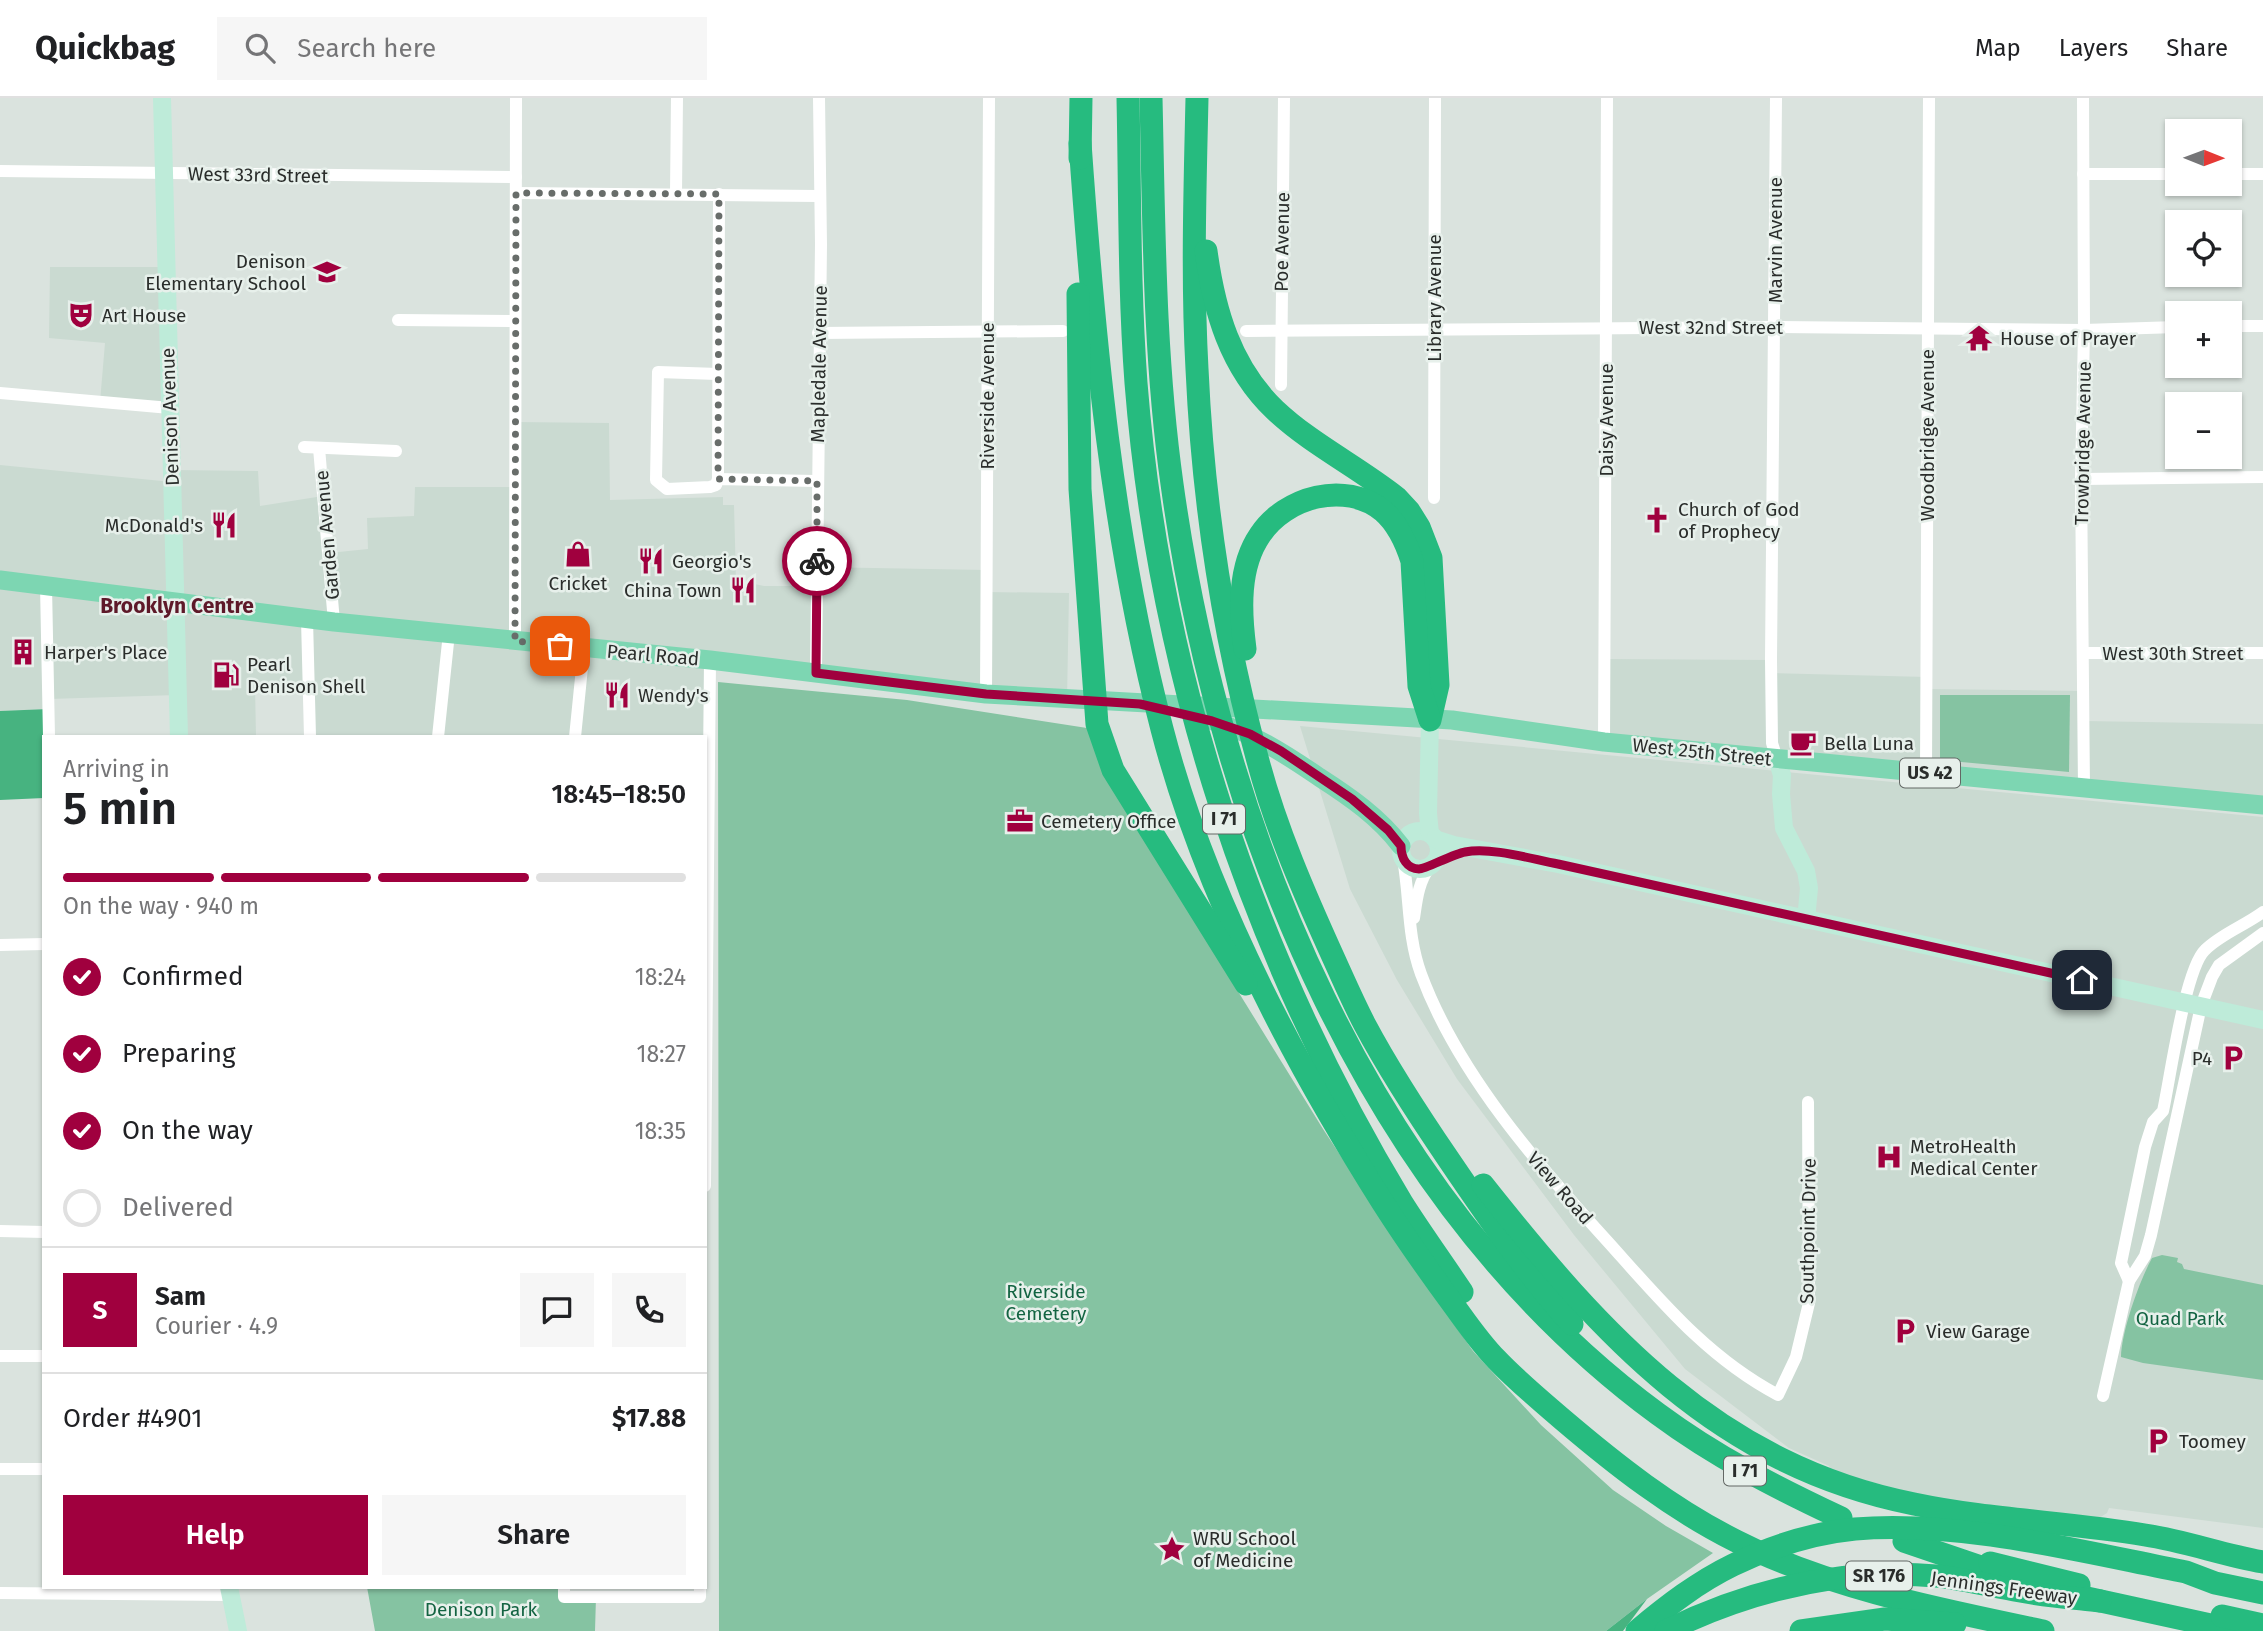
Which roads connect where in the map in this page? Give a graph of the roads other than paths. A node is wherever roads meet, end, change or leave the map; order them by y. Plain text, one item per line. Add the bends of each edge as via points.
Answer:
1 (162, 98) edge
2 (516, 98) edge
3 (677, 98) edge
4 (819, 98) edge
5 (989, 98) edge
6 (1080, 98) edge
7 (1128, 98) edge
8 (1151, 98) edge
9 (1198, 98) edge
10 (1284, 98) edge
11 (1435, 98) edge
12 (1607, 98) edge
13 (1776, 98) edge
14 (1929, 98) edge
15 (2083, 98) edge
16 (1080, 143) junction
17 (0, 171) edge
18 (163, 174) junction
19 (2083, 174) junction
20 (2165, 174) edge
21 (2242, 174) edge
22 (2263, 174) edge
23 (516, 177) junction
24 (516, 193) junction
25 (677, 193) junction
26 (719, 194) junction
27 (819, 196) junction
28 (398, 320) dead end
29 (515, 321) junction
30 (2242, 326) edge
31 (2263, 326) edge
32 (1607, 327) junction
33 (1775, 327) junction
34 (2165, 327) edge
35 (1927, 328) junction
36 (1433, 330) junction
37 (2084, 330) junction
38 (1063, 331) dead end
39 (1246, 331) dead end
40 (1281, 331) junction
41 (987, 332) junction
42 (818, 333) junction
43 (718, 374) junction
44 (1281, 385) dead end
45 (0, 393) edge
46 (170, 408) junction
47 (304, 447) dead end
48 (319, 448) junction
49 (396, 450) dead end
50 (2263, 477) edge
51 (718, 479) junction
52 (2081, 479) junction
53 (817, 481) junction
54 (1434, 498) dead end
55 (0, 580) edge
56 (46, 586) junction
57 (175, 602) junction
58 (307, 619) junction
59 (334, 622) junction
60 (449, 633) junction
61 (515, 641) junction
62 (584, 648) junction
63 (2083, 653) junction
64 (2263, 653) edge
65 (709, 660) junction
66 (816, 673) junction
67 (986, 694) junction
68 (1094, 701) junction
69 (1132, 704) junction
70 (1430, 720) junction
71 (49, 735) edge
72 (179, 735) edge
73 (310, 735) edge
74 (438, 735) edge
75 (575, 735) edge
76 (1604, 742) junction
77 (1777, 759) junction
78 (1926, 772) junction
79 (1429, 782) junction
80 (2084, 788) junction
81 (2263, 805) edge
82 (1433, 837) junction
83 (1285, 841) junction
84 (1404, 847) junction
85 (1480, 850) junction
86 (1432, 864) junction
87 (2263, 912) edge
88 (1806, 920) junction
89 (707, 923) edge
90 (1321, 929) junction
91 (1412, 929) junction
92 (2263, 933) edge
93 (42, 944) edge
94 (0, 945) edge
95 (2193, 1004) junction
96 (2263, 1020) edge
97 (2171, 1073) junction
98 (2187, 1076) junction
99 (1318, 1097) junction
100 (1808, 1102) dead end
101 (2163, 1111) junction
102 (2177, 1114) junction
103 (0, 1231) edge
104 (42, 1232) edge
105 (2129, 1281) junction
106 (0, 1356) edge
107 (42, 1356) edge
108 (1778, 1395) joint
109 (2103, 1396) dead end
110 (1656, 1413) junction
111 (1591, 1444) junction
112 (0, 1469) edge
113 (42, 1469) edge
114 (1836, 1526) junction
115 (1904, 1541) dead end
116 (2263, 1562) edge
117 (1966, 1563) junction
118 (2186, 1572) junction
119 (2263, 1576) edge
120 (230, 1591) edge
121 (564, 1592) edge
122 (700, 1592) edge
123 (0, 1593) edge
124 (2263, 1593) edge
125 (2099, 1601) junction
126 (2263, 1625) edge
127 (238, 1631) edge
128 (1637, 1631) edge
129 (1666, 1631) edge
130 (1801, 1631) edge
131 (1998, 1631) edge
132 (2043, 1631) edge
133 (2238, 1631) edge

1 - 18 street, Denison Avenue
2 - 23 street
3 - 25 street
4 - 27 street, Mapledale Avenue
5 - 41 street, Riverside Avenue
6 - 16 highway
7 - 111 highway, I 71 via 1136,385 1150,500 1184,676 1232,843 1299,1009 1403,1204 1511,1359
8 - 110 highway, I 71 via 1157,321 1172,484 1204,658 1261,852 1323,997 1426,1171 1478,1241 1542,1313
9 - 70 highway via 1206,249 1222,329 1247,376 1275,410 1397,498 1419,527 1431,558 1433,579 1438,685
9 - 83 highway via 1194,319 1208,499 1236,672 1258,763
10 - 40 street, Poe Avenue
11 - 36 street, Library Avenue
12 - 32 street, Daisy Avenue
13 - 33 street, Marvin Avenue
14 - 35 street, Woodbridge Avenue
15 - 19 street, Trowbridge Avenue
16 - 68 highway via 1080,489
16 - 99 highway via 1111,471 1133,601 1162,729 1215,886
17 - 18 street, West 33rd Street
18 - 23 street, West 33rd Street
18 - 46 street, Denison Avenue
19 - 20 street
19 - 37 street, Trowbridge Avenue
21 - 22 street
23 - 24 street
24 - 25 street
24 - 29 street
25 - 26 street
26 - 27 street
26 - 43 street
27 - 42 street, Mapledale Avenue
28 - 29 street
29 - 61 street
30 - 31 street
32 - 33 street, West 32nd Street
32 - 36 street, West 32nd Street
32 - 76 street, Daisy Avenue
33 - 35 street, West 32nd Street
33 - 77 street, Marvin Avenue via 1771,660 1772,743
34 - 37 street, West 32nd Street
35 - 37 street, West 32nd Street
35 - 78 street, Woodbridge Avenue
36 - 40 street, West 32nd Street
36 - 54 street, Library Avenue
37 - 52 street, Trowbridge Avenue
38 - 41 street
39 - 40 street, West 32nd Street
40 - 44 street, Poe Avenue
41 - 42 street
41 - 67 street, Riverside Avenue
42 - 53 street, Mapledale Avenue
43 - 51 street
43 - 51 street via 657,372 656,480 667,489 710,487
45 - 46 street
46 - 57 street, Denison Avenue
47 - 48 street
48 - 49 street
48 - 59 street, Garden Avenue
50 - 52 street
51 - 53 street
52 - 63 street, Trowbridge Avenue
53 - 66 street, Mapledale Avenue
55 - 56 main road, Pearl Road / US 42
56 - 57 main road, Pearl Road / US 42
56 - 71 street
57 - 58 main road, Pearl Road / US 42
57 - 72 street, Denison Avenue
58 - 59 main road, Pearl Road / US 42
58 - 73 street, Garden Avenue
59 - 60 main road, Pearl Road / US 42
60 - 61 main road, Pearl Road / US 42
60 - 74 street
61 - 62 main road, Pearl Road / US 42
62 - 65 main road, Pearl Road / US 42
62 - 75 street
63 - 64 street, West 30th Street
63 - 80 street, Trowbridge Avenue
65 - 66 main road, Pearl Road / US 42
65 - 89 street
66 - 67 main road, Pearl Road / US 42
67 - 68 main road, Pearl Road / US 42
68 - 69 main road, Pearl Road / US 42
68 - 99 highway via 1113,770
69 - 70 main road, West 25th Street / US 42
69 - 84 main road via 1233,727 1267,742 1352,799
70 - 76 main road, West 25th Street / US 42
70 - 79 street
70 - 83 highway via 1419,686 1412,561 1397,527 1367,501 1329,495 1291,506 1274,518 1249,558 1242,600 1257,732
76 - 77 main road, West 25th Street / US 42
77 - 78 main road, West 25th Street / US 42
77 - 88 street via 1783,775 1784,828 1809,887
78 - 80 main road, West 25th Street / US 42
79 - 82 street
79 - 84 street
80 - 81 main road, West 25th Street / US 42
82 - 84 street via 1419,831
82 - 85 street
82 - 86 street via 1439,850
83 - 90 highway
84 - 86 street via 1406,864 1418,869
84 - 91 street, View Road via 1407,915
85 - 86 street
85 - 88 street
86 - 91 street, View Road via 1416,892
87 - 95 street via 2203,951 2191,976
88 - 95 street
90 - 110 highway via 1385,1063 1464,1182 1566,1317
90 - 116 highway via 1382,1037 1479,1180 1570,1291 1639,1361 1704,1415 1784,1462 1873,1494 1941,1509 2149,1535
91 - 108 street, View Road via 1416,961 1430,998 1467,1063 1530,1154 1690,1333
92 - 95 street via 2219,965
93 - 94 street
95 - 96 street
95 - 97 street
95 - 98 street
97 - 98 street
97 - 101 street
98 - 102 street
99 - 111 highway via 1413,1250 1485,1347
100 - 108 street, Southpoint Drive via 1809,1303 1796,1357
101 - 102 street
101 - 105 street via 2153,1122 2145,1147 2121,1263
102 - 105 street via 2148,1246
103 - 104 street
105 - 109 street
106 - 107 street
110 - 114 highway, I 71
111 - 132 highway, I 71 via 1652,1491 1742,1544 1845,1583
112 - 113 street
114 - 118 highway via 1926,1528
114 - 128 highway via 1733,1565 1672,1602
115 - 117 highway
117 - 125 highway
117 - 126 highway via 1984,1562
118 - 119 highway via 2218,1569
118 - 124 highway
120 - 123 street
120 - 127 street
121 - 122 street
125 - 129 highway, Jennings Freeway / SR 176 via 1933,1576 1853,1578 1746,1597
125 - 133 highway
130 - 131 highway, SR 176 via 1885,1619

